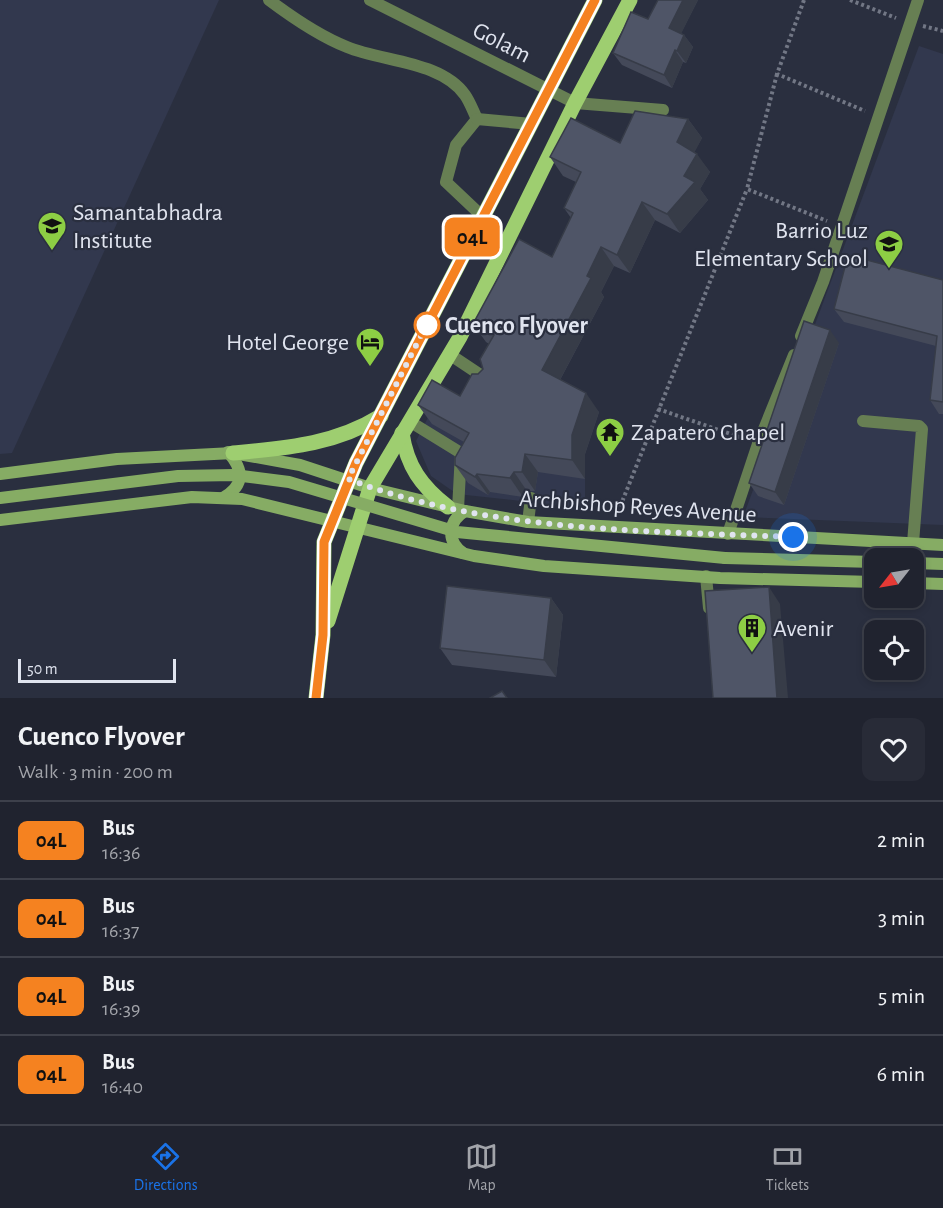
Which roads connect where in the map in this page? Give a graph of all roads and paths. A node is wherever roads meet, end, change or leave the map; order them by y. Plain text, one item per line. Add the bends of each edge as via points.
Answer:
1 (269, 0) edge
2 (370, 0) edge
3 (595, 0) edge
4 (630, 0) edge
5 (804, 0) edge
6 (918, 0) edge
7 (777, 74) junction
8 (550, 90) junction
9 (574, 103) junction
10 (663, 110) dead end
11 (878, 117) junction
12 (477, 119) junction
13 (531, 124) junction
14 (747, 189) junction
15 (482, 216) junction
16 (841, 227) junction
17 (449, 354) junction
18 (489, 386) edge
19 (658, 409) junction
20 (381, 416) junction
21 (863, 421) dead end
22 (406, 427) junction
23 (758, 444) junction
24 (230, 452) junction
25 (0, 474) edge
26 (348, 479) junction
27 (370, 488) junction
28 (0, 498) edge
29 (223, 498) junction
30 (531, 498) dead end
31 (457, 509) junction
32 (0, 520) edge
33 (330, 522) junction
34 (528, 522) junction
35 (611, 528) junction
36 (357, 529) junction
37 (728, 534) junction
38 (913, 543) junction
39 (943, 544) edge
40 (463, 553) junction
41 (864, 562) edge
42 (924, 563) edge
43 (943, 564) edge
44 (706, 576) junction
45 (864, 582) edge
46 (924, 583) edge
47 (943, 584) edge
48 (710, 620) edge
49 (323, 635) junction
50 (316, 698) edge

1 - 12 lane via 346,47 379,59 417,64 447,79 464,93
2 - 8 lane, Golam
3 - 8 main road
4 - 9 main road
5 - 7 path
6 - 11 lane
7 - 11 path
7 - 14 path
8 - 9 lane, Golam
8 - 13 main road
9 - 10 lane
9 - 17 main road
11 - 16 lane
12 - 13 lane
12 - 15 lane via 456,145 447,182
13 - 15 main road
14 - 16 path
14 - 19 path
15 - 20 main road
16 - 23 lane
17 - 18 lane via 479,374
17 - 22 main road
19 - 23 path
19 - 35 path
20 - 24 main road via 321,443
20 - 26 main road
21 - 38 lane via 922,429
22 - 27 main road
22 - 31 main road via 408,458 418,480
22 - 31 lane via 461,453
23 - 37 lane
24 - 25 main road, Archbishop Reyes Avenue via 117,459
24 - 26 main road, Archbishop Reyes Avenue
24 - 29 main road via 241,478
26 - 27 main road, Archbishop Reyes Avenue
26 - 33 main road
27 - 31 main road, Archbishop Reyes Avenue
27 - 36 main road
28 - 41 main road, Archbishop Reyes Avenue, bridge via 178,476 234,475 289,482 457,532 725,558
29 - 32 main road via 192,497
29 - 33 main road via 242,499
30 - 34 lane
31 - 34 main road, Archbishop Reyes Avenue
31 - 40 main road via 451,534 454,545
33 - 36 main road
33 - 49 main road via 324,542
34 - 35 main road, Archbishop Reyes Avenue
35 - 37 main road, Archbishop Reyes Avenue
36 - 40 main road
36 - 49 main road
37 - 38 main road, Archbishop Reyes Avenue
38 - 39 main road, Archbishop Reyes Avenue
40 - 44 main road via 544,566
42 - 43 main road
44 - 45 main road
44 - 48 lane
46 - 47 main road
49 - 50 main road

